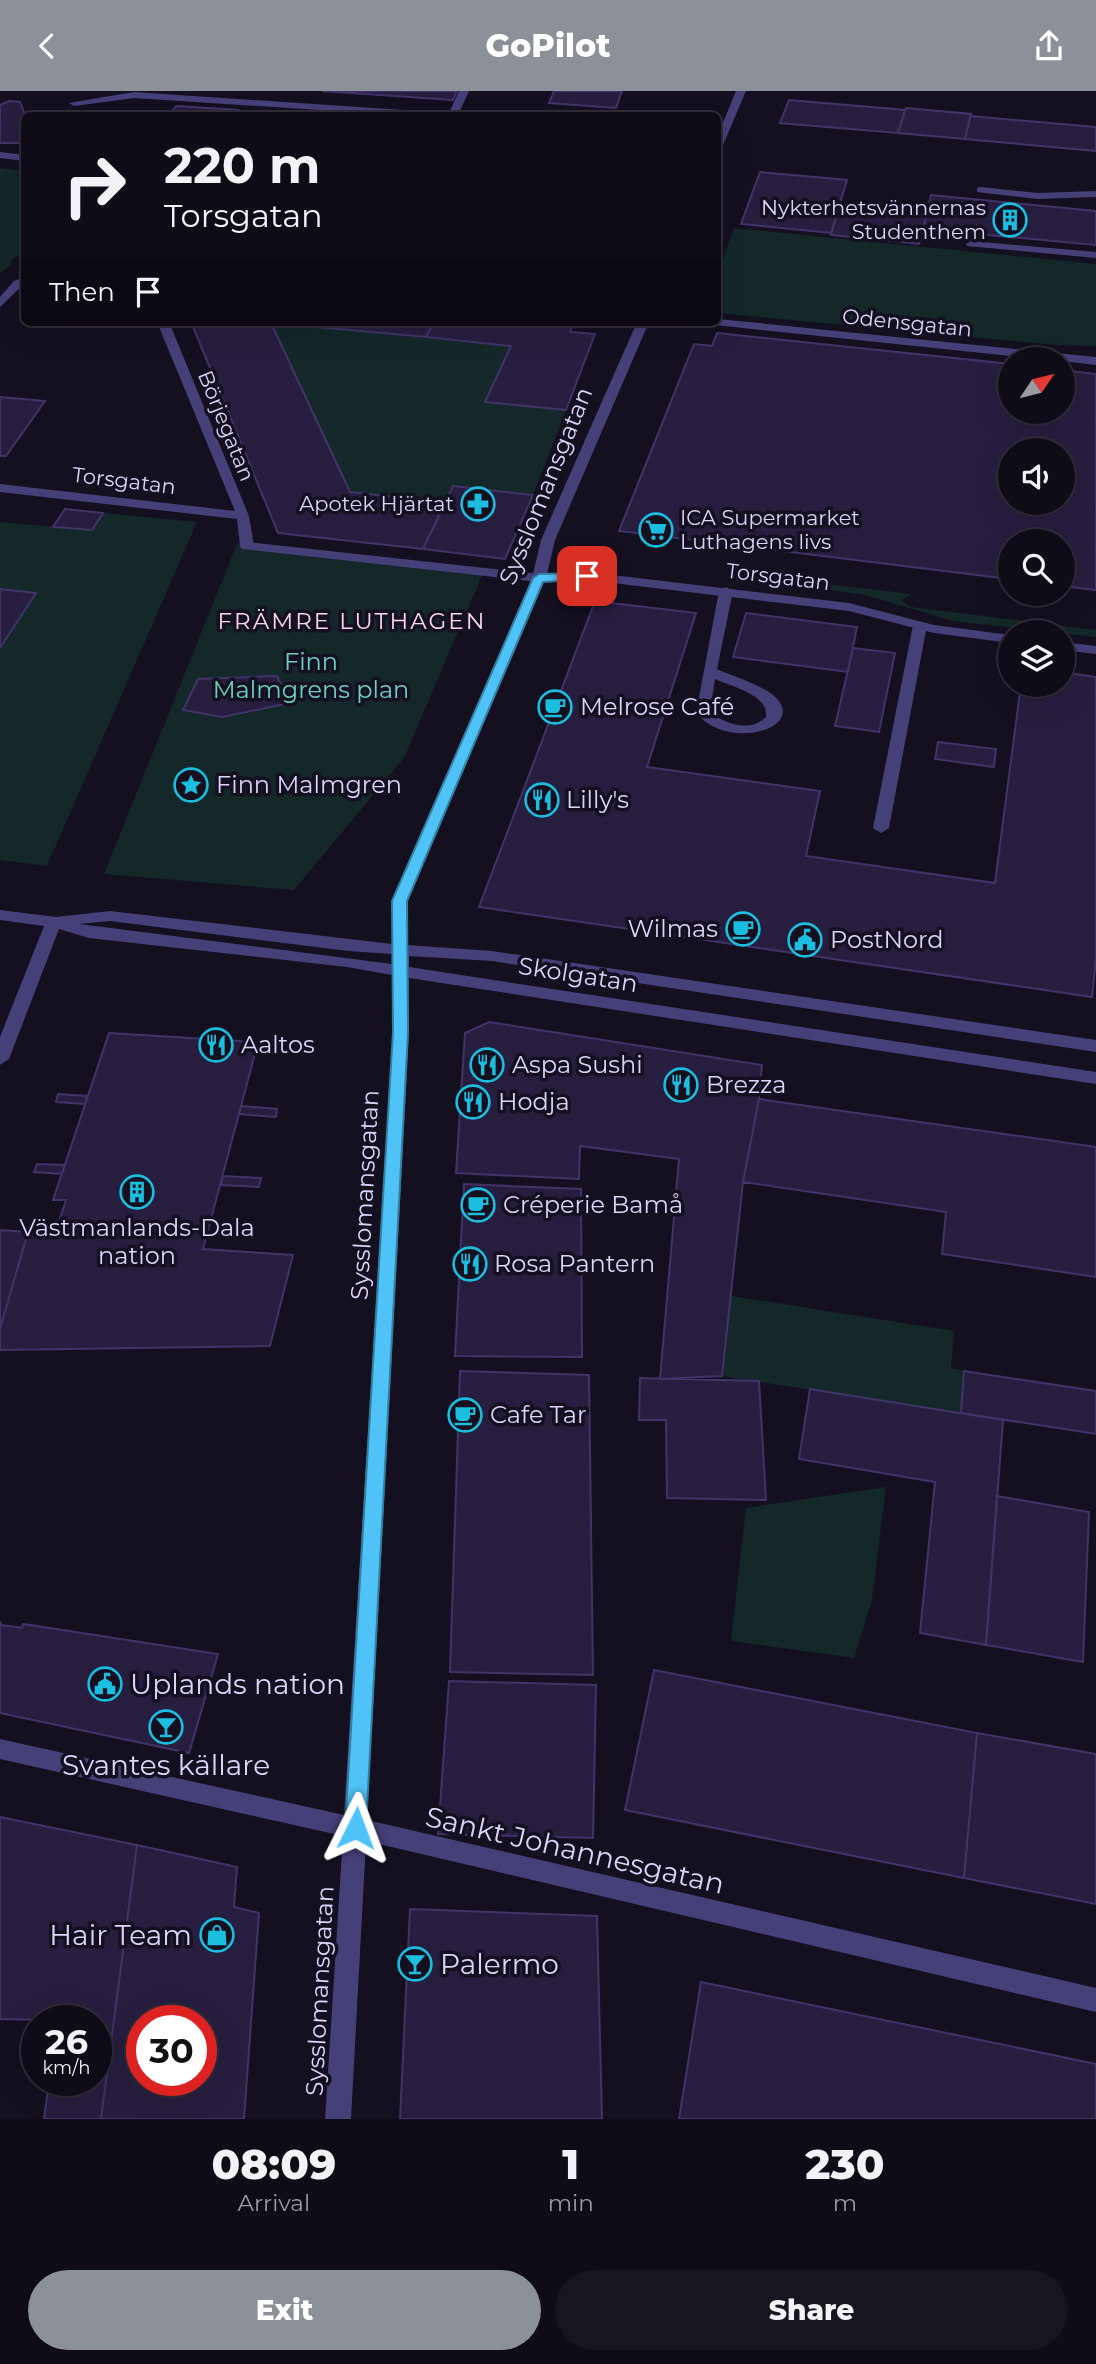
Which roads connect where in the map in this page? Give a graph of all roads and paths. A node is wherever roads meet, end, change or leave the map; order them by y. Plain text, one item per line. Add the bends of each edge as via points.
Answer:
1 (70, 91) edge
2 (464, 91) edge
3 (741, 91) edge
4 (203, 96) edge
5 (74, 103) junction
6 (78, 112) edge
7 (397, 112) edge
8 (454, 112) edge
9 (721, 134) edge
10 (0, 155) edge
11 (21, 158) edge
12 (981, 190) dead end
13 (1096, 194) edge
14 (971, 244) dead end
15 (1096, 254) edge
16 (21, 282) edge
17 (0, 304) edge
18 (721, 323) edge
19 (165, 326) edge
20 (641, 326) edge
21 (1096, 361) edge
22 (0, 488) edge
23 (243, 516) junction
24 (247, 546) joint
25 (539, 578) junction
26 (726, 591) junction
27 (920, 625) junction
28 (998, 637) edge
29 (1075, 648) edge
30 (1096, 650) edge
31 (710, 671) junction
32 (881, 828) dead end
33 (0, 915) edge
34 (54, 922) junction
35 (400, 948) junction
36 (400, 971) junction
37 (1096, 1046) edge
38 (0, 1059) edge
39 (1096, 1078) edge
40 (0, 1749) edge
41 (356, 1828) junction
42 (1096, 2000) edge
43 (338, 2119) edge

1 - 5 street
2 - 8 street
3 - 9 street
4 - 5 street via 134,95
4 - 7 street
5 - 6 street
10 - 11 street
12 - 13 street via 1038,196
14 - 15 street
16 - 17 street
18 - 21 street, Odensgatan
19 - 23 street, Börjegatan
20 - 25 street, Sysslomansgatan via 548,540
22 - 23 street, Torsgatan
23 - 24 street, Börjegatan
24 - 25 street, Torsgatan
25 - 26 street, Torsgatan via 587,576
25 - 35 street, Sysslomansgatan via 400,901
26 - 27 street, Torsgatan via 849,607
26 - 31 street
27 - 28 street, Torsgatan
27 - 32 street
29 - 30 street
31 - 31 street via 703,705 710,721 734,731 771,722 776,713 768,698
33 - 34 street, Skolgatan
34 - 35 street, Skolgatan via 110,916 348,946
34 - 36 street, Skolgatan via 89,933
34 - 38 street
35 - 36 street, Sysslomansgatan
35 - 37 street, Skolgatan via 492,955
36 - 39 street, Skolgatan
36 - 41 street, Sysslomansgatan via 400,1046
40 - 41 street, Sankt Johannesgatan
41 - 42 street, Sankt Johannesgatan
41 - 43 street, Sysslomansgatan

